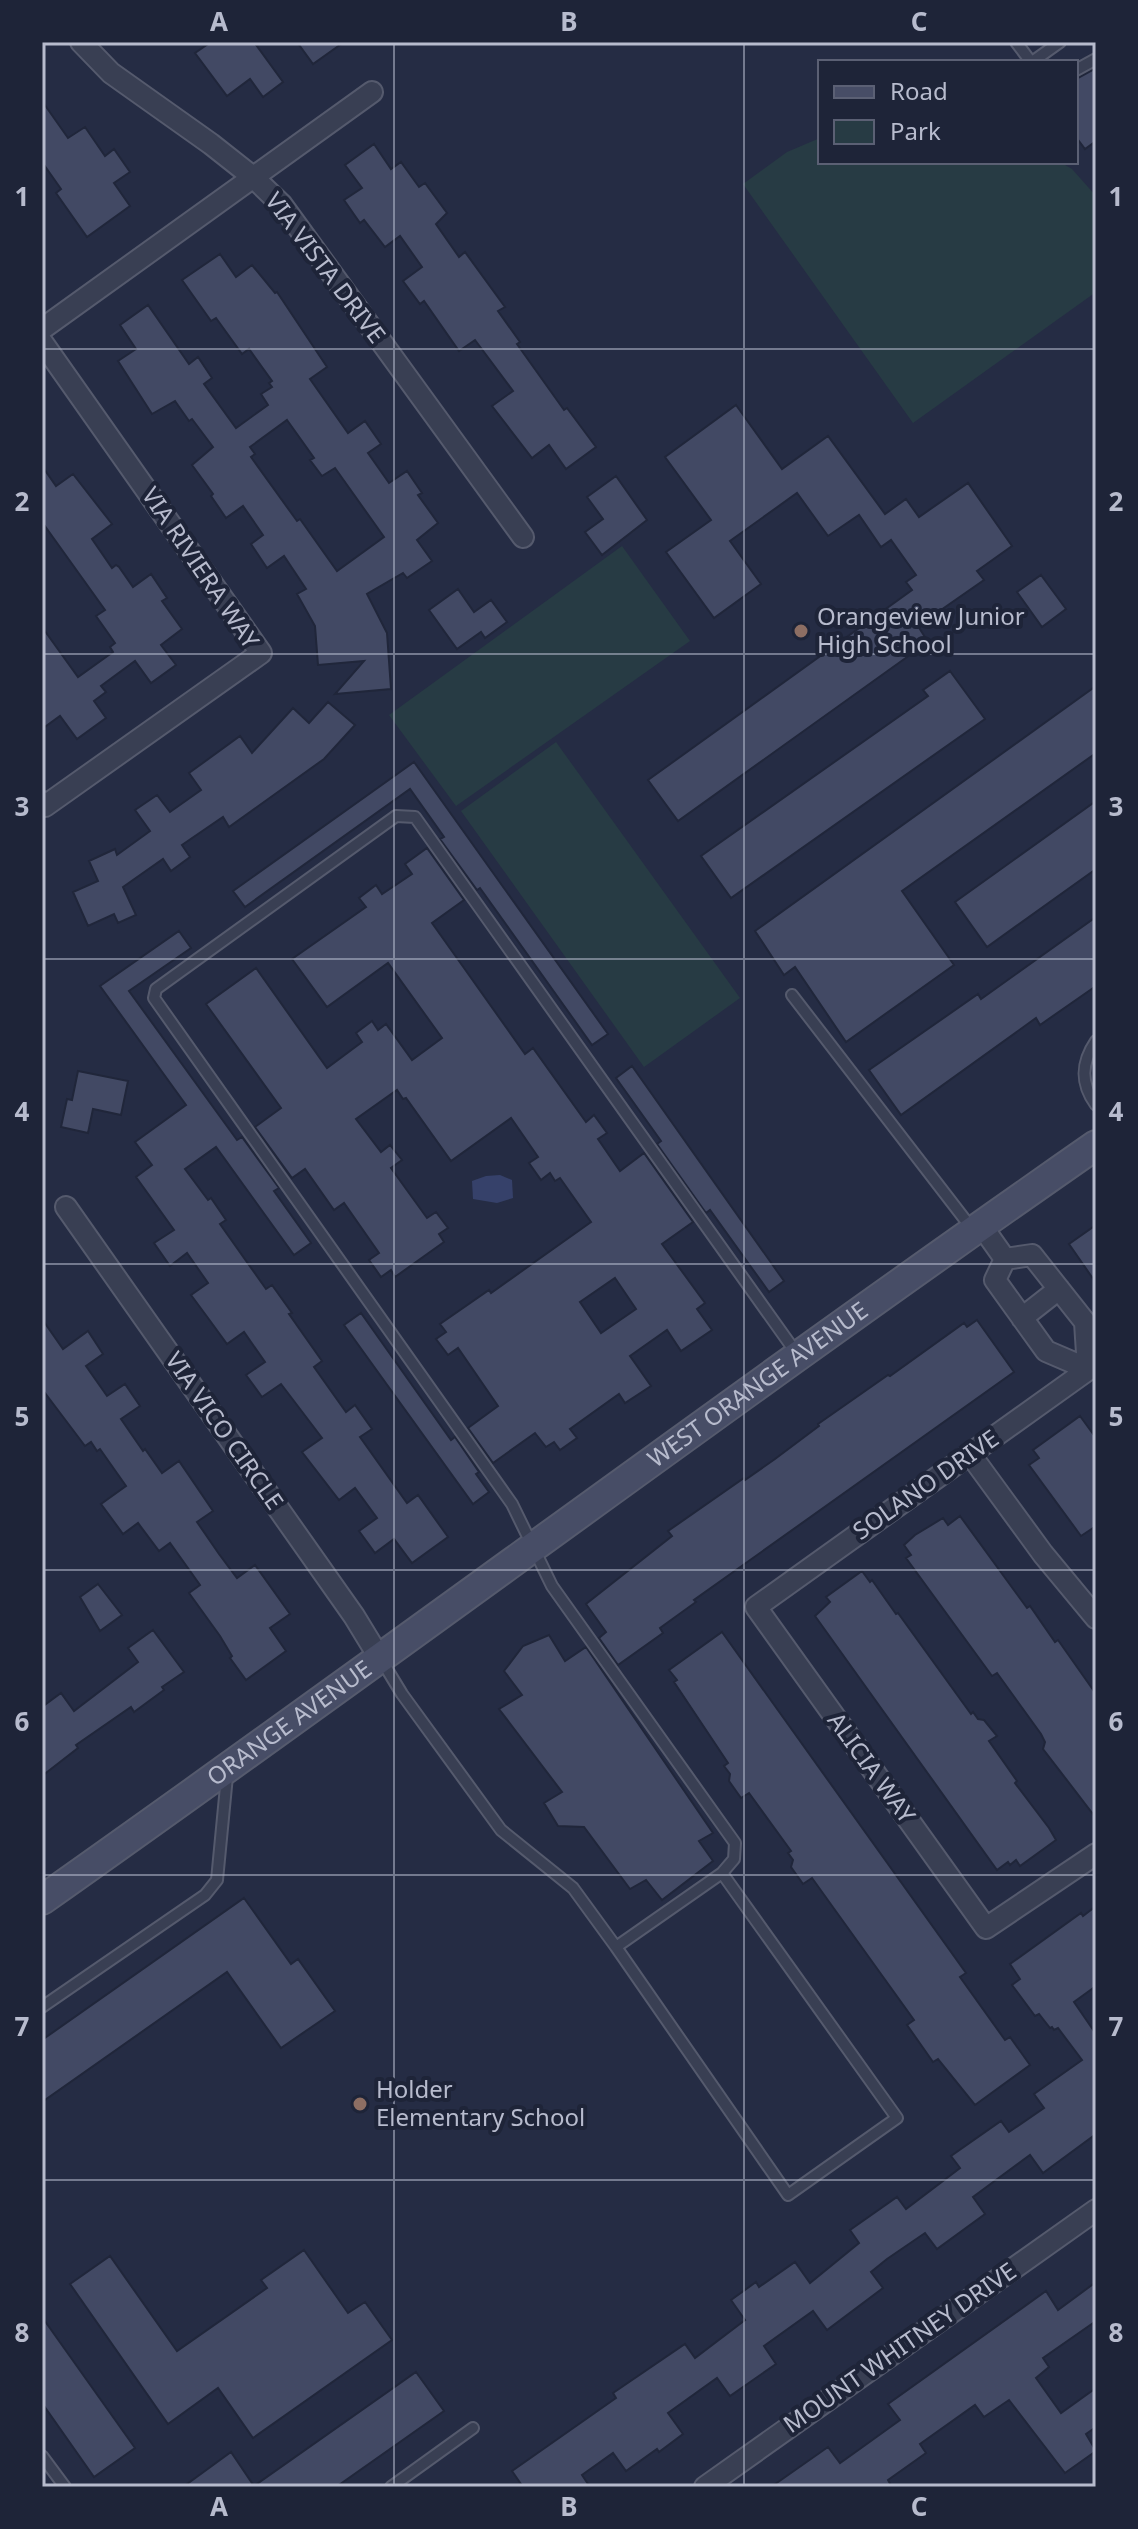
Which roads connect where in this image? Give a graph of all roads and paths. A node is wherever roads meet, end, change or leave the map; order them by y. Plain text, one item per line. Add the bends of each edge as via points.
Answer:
1 (81, 42) edge
2 (1016, 42) edge
3 (1060, 42) edge
4 (1096, 59) edge
5 (1030, 60) edge
6 (1035, 60) edge
7 (1078, 69) edge
8 (372, 92) dead end
9 (254, 178) junction
10 (42, 329) edge
11 (42, 342) edge
12 (523, 537) dead end
13 (42, 802) edge
14 (792, 995) dead end
15 (1096, 1041) edge
16 (1096, 1105) edge
17 (1096, 1145) edge
18 (66, 1207) dead end
19 (978, 1228) junction
20 (1005, 1259) junction
21 (1059, 1289) junction
22 (1022, 1318) junction
23 (798, 1355) junction
24 (1092, 1366) edge
25 (970, 1454) junction
26 (534, 1545) junction
27 (756, 1607) joint
28 (1096, 1618) edge
29 (379, 1657) junction
30 (227, 1769) junction
31 (1096, 1854) edge
32 (722, 1873) junction
33 (42, 1900) edge
34 (616, 1947) junction
35 (42, 2007) edge
36 (1096, 2210) edge
37 (473, 2428) dead end
38 (42, 2456) edge
39 (65, 2487) edge
40 (391, 2487) edge
41 (705, 2487) edge

1 - 9 street, VIA VISTA DRIVE via 111,73
2 - 5 lane
3 - 6 lane
4 - 7 lane
8 - 9 street
9 - 10 street
9 - 12 street, VIA VISTA DRIVE via 282,205
11 - 13 street, VIA RIVIERA WAY via 261,653 45,806
14 - 19 lane
15 - 16 lane via 1083,1069
17 - 19 main road
18 - 29 street, VIA VICO CIRCLE
19 - 20 street
19 - 23 main road, WEST ORANGE AVENUE
20 - 21 street via 1032,1255
20 - 22 street via 995,1280
21 - 22 street
21 - 24 street via 1085,1322
22 - 24 street via 1046,1351
23 - 26 main road, WEST ORANGE AVENUE
23 - 26 lane via 415,817 396,816 383,825 156,989 154,998 512,1504
24 - 25 street, SOLANO DRIVE
25 - 27 street, SOLANO DRIVE
25 - 28 street
26 - 29 main road, ORANGE AVENUE
26 - 32 lane via 552,1586 735,1843 734,1859
27 - 31 street, ALICIA WAY via 986,1928
29 - 30 main road, ORANGE AVENUE
29 - 34 lane via 501,1830 573,1888
30 - 33 main road, ORANGE AVENUE
30 - 35 lane via 217,1880 205,1895
32 - 34 lane
32 - 34 lane via 897,2118 788,2195
36 - 41 street, MOUNT WHITNEY DRIVE
37 - 40 lane
38 - 39 lane

